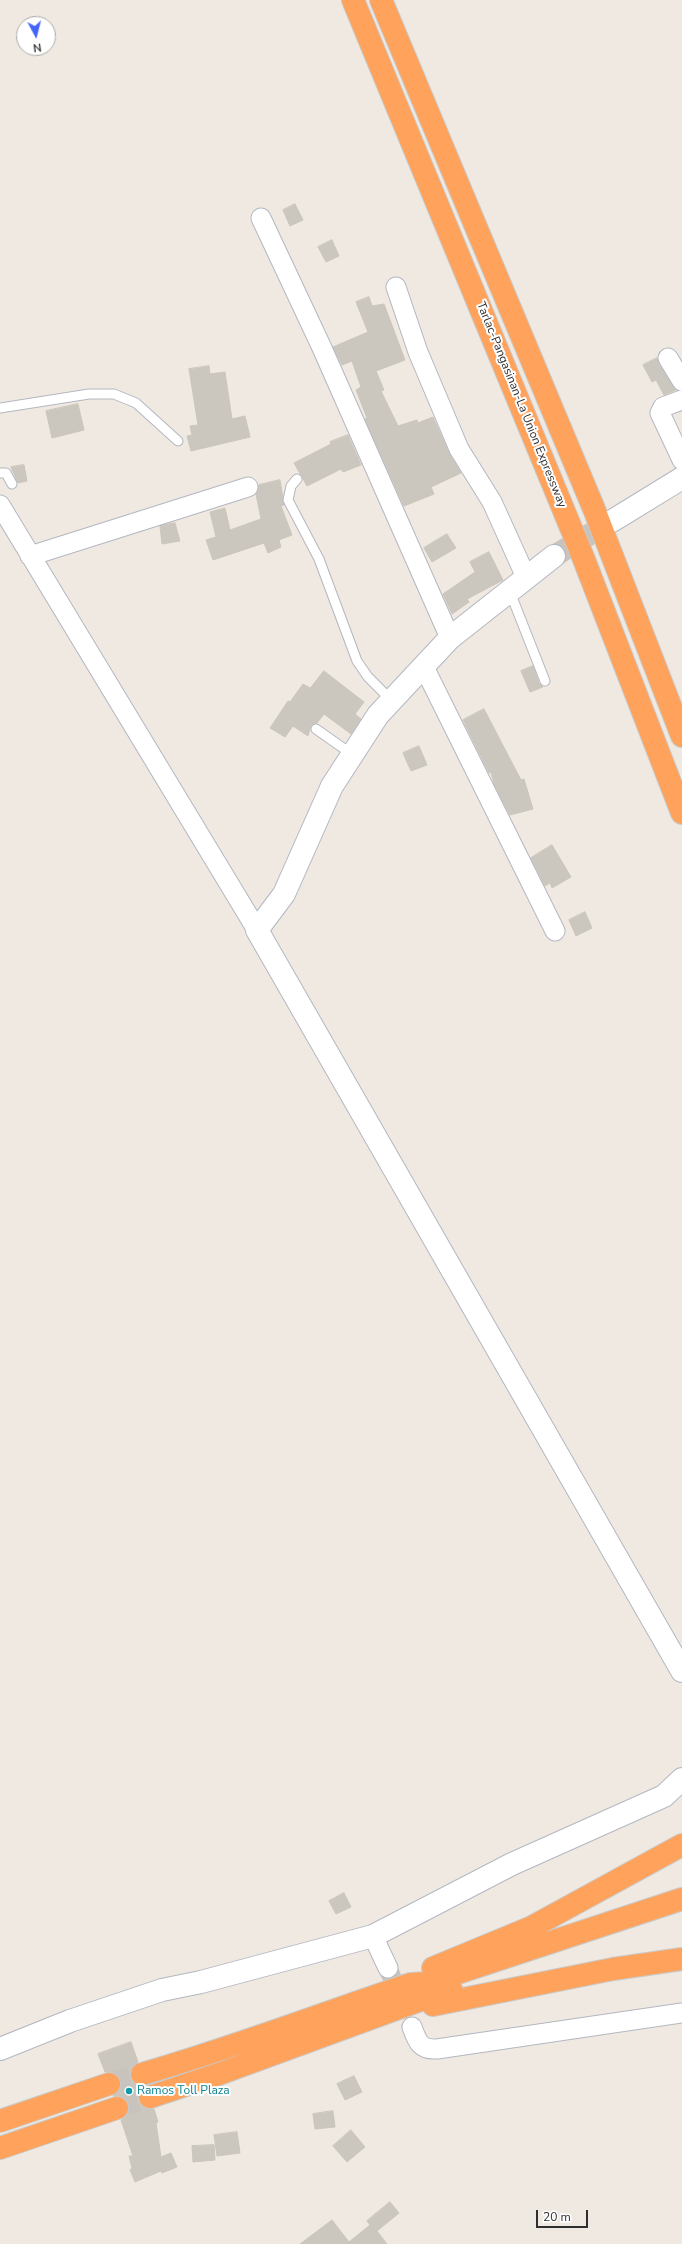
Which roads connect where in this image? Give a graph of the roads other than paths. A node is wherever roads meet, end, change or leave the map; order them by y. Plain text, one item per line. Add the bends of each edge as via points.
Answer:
1 (353, 0) edge
2 (381, 0) edge
3 (262, 218) dead end
4 (396, 287) dead end
5 (668, 358) dead end
6 (682, 381) edge
7 (682, 400) edge
8 (0, 408) edge
9 (178, 441) dead end
10 (682, 460) edge
11 (0, 473) edge
12 (682, 478) edge
13 (297, 479) dead end
14 (12, 484) dead end
15 (248, 487) dead end
16 (0, 504) edge
17 (612, 521) tunnel mouth
18 (30, 556) junction
19 (554, 556) tunnel mouth
20 (526, 577) junction
21 (509, 590) junction
22 (450, 638) junction
23 (424, 667) junction
24 (545, 681) dead end
25 (392, 701) junction
26 (316, 730) dead end
27 (682, 736) edge
28 (353, 755) junction
29 (682, 814) edge
30 (257, 930) junction
31 (556, 931) dead end
32 (682, 1671) edge
33 (682, 1779) edge
34 (682, 1845) edge
35 (682, 1899) edge
36 (682, 1914) edge
37 (373, 1936) junction
38 (682, 1959) edge
39 (388, 1968) tunnel mouth
40 (412, 1993) junction
41 (682, 2013) edge
42 (412, 2027) tunnel mouth
43 (0, 2049) edge
44 (142, 2074) tunnel mouth
45 (109, 2084) tunnel mouth
46 (150, 2097) tunnel mouth
47 (117, 2108) tunnel mouth
48 (7, 2119) edge
49 (25, 2139) junction
50 (0, 2148) edge
51 (0, 2154) edge

1 - 29 highway, Tarlac-Pangasinan-La Union Expressway via 583,557
2 - 27 highway via 594,509
3 - 22 street
4 - 20 street via 418,352 459,449 492,502
5 - 6 street
7 - 10 street via 663,407 660,413
8 - 9 lane via 89,394 114,394 136,403
11 - 14 lane via 6,473
12 - 17 street
13 - 25 lane via 291,486 288,500 319,559 357,661 368,677
15 - 18 street
16 - 18 street
18 - 30 street
19 - 20 street
20 - 21 street
21 - 22 street
21 - 24 lane
22 - 23 street
23 - 25 street
23 - 31 street
25 - 28 street via 378,715
26 - 28 lane
28 - 30 street via 332,786 284,894
30 - 32 street
33 - 37 street via 664,1796 512,1864
34 - 40 highway via 532,1927 424,1972
35 - 40 highway via 427,1984
36 - 40 highway
37 - 39 street
37 - 43 street via 162,1990 70,2021
38 - 40 highway via 533,1984 438,2005
40 - 44 highway via 279,2028 205,2056
40 - 46 highway
41 - 42 street via 437,2050 426,2049 420,2045
45 - 48 highway
47 - 49 highway
48 - 49 lane
49 - 50 highway
49 - 51 lane

